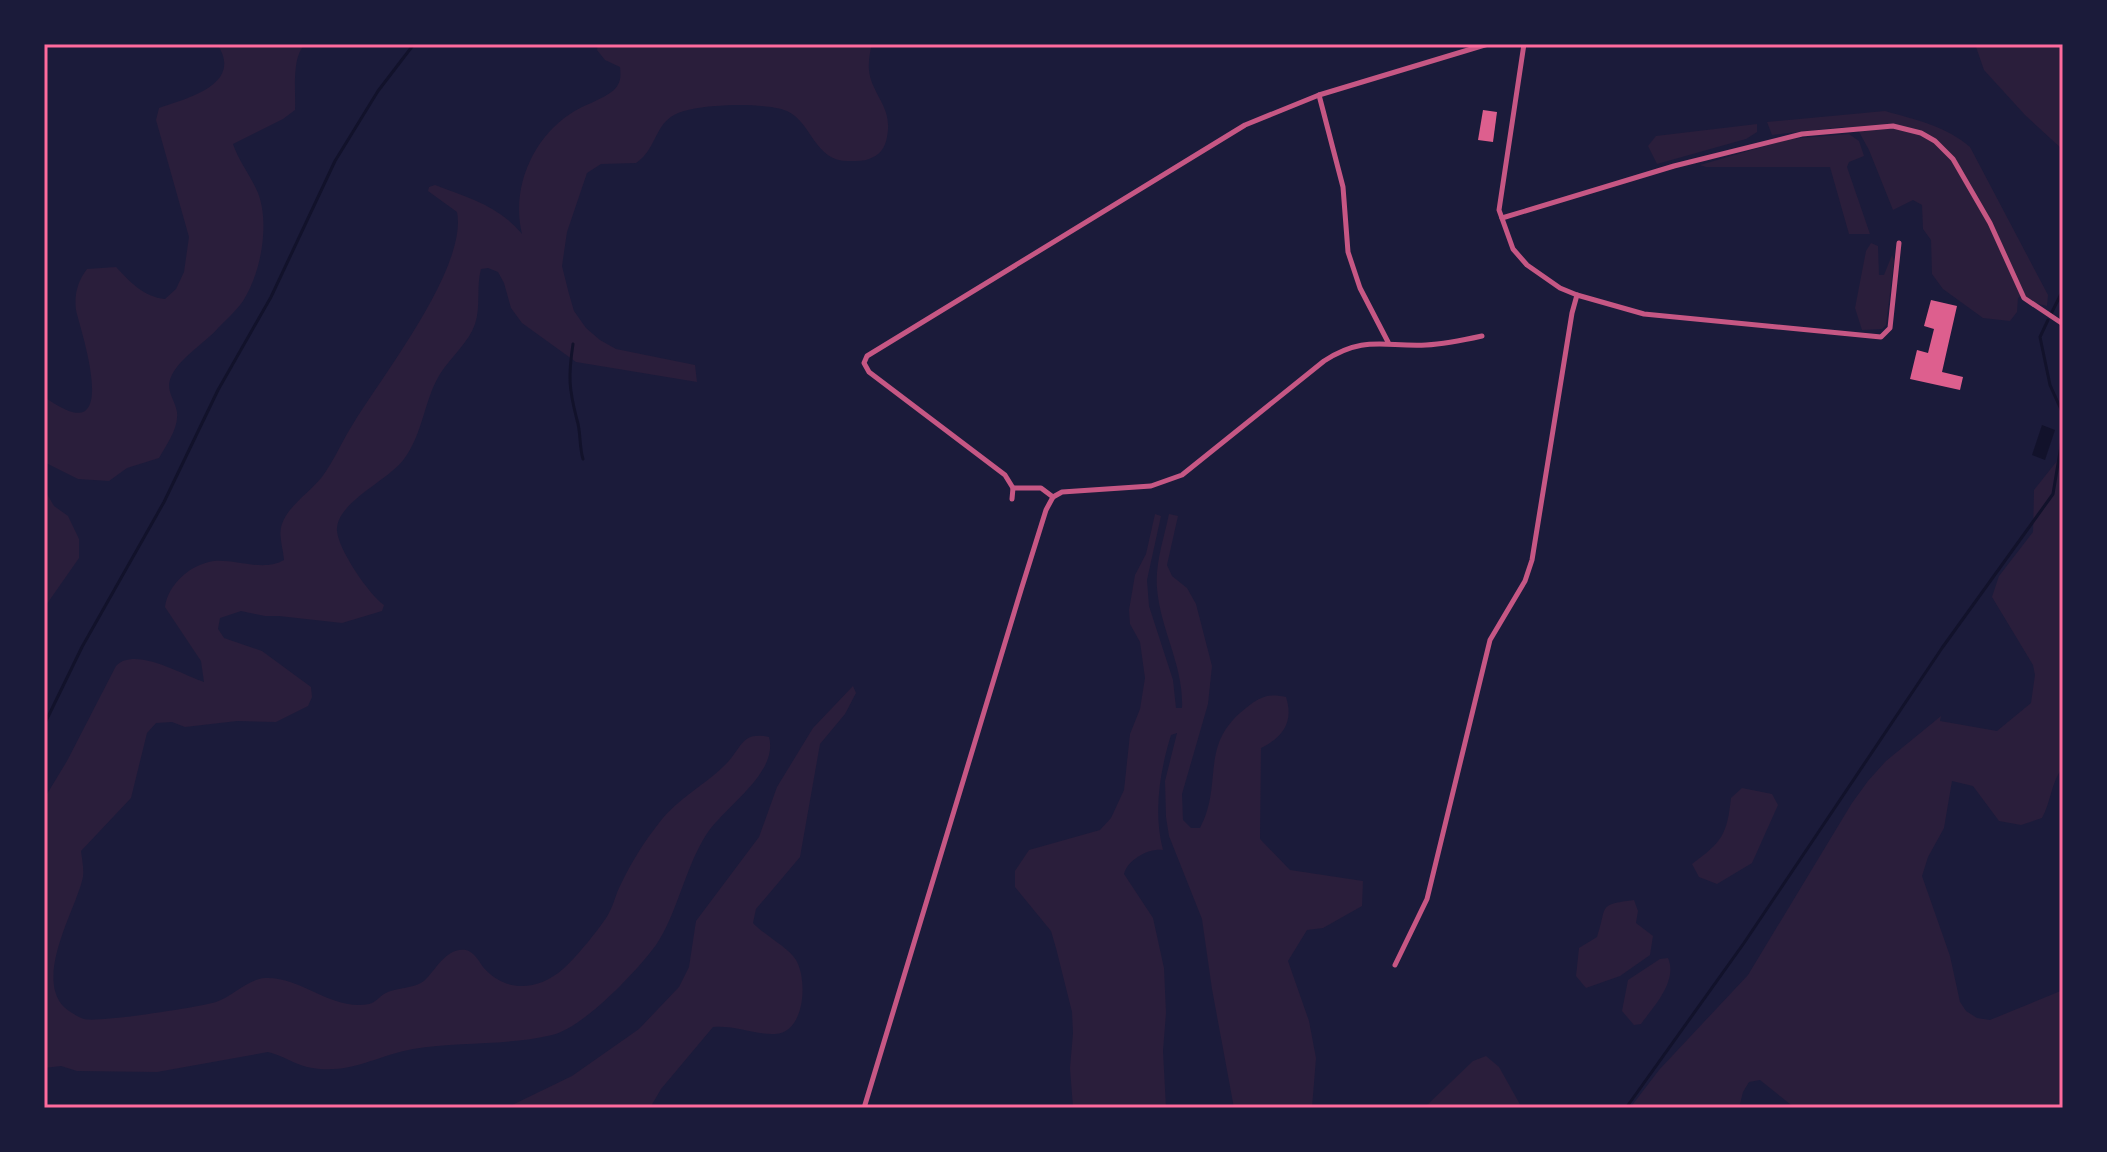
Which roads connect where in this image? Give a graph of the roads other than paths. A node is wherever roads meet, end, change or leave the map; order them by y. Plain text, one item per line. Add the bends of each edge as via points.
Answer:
1 (1488, 44) edge
2 (1524, 44) edge
3 (1319, 95) junction
4 (1502, 218) junction
5 (1899, 243) dead end
6 (1577, 295) junction
7 (2063, 324) edge
8 (1482, 336) dead end
9 (1388, 343) junction
10 (1013, 488) junction
11 (1053, 497) junction
12 (1012, 499) dead end
13 (1395, 965) dead end
14 (864, 1108) edge

1 - 3 street
2 - 4 street via 1500,199
3 - 9 street via 1343,187 1348,252
3 - 10 street via 1245,125 866,357 869,372 1005,475
4 - 6 street via 1513,249 1527,265
4 - 7 street via 1802,134 1893,126 1921,133 1953,159 2024,298
5 - 6 street via 1891,325 1881,337 1644,314
6 - 13 street via 1532,560 1490,640 1427,899
8 - 9 street via 1423,345
9 - 11 street via 1331,356 1196,465 1166,483
10 - 11 street via 1041,488
10 - 12 street
11 - 14 street

